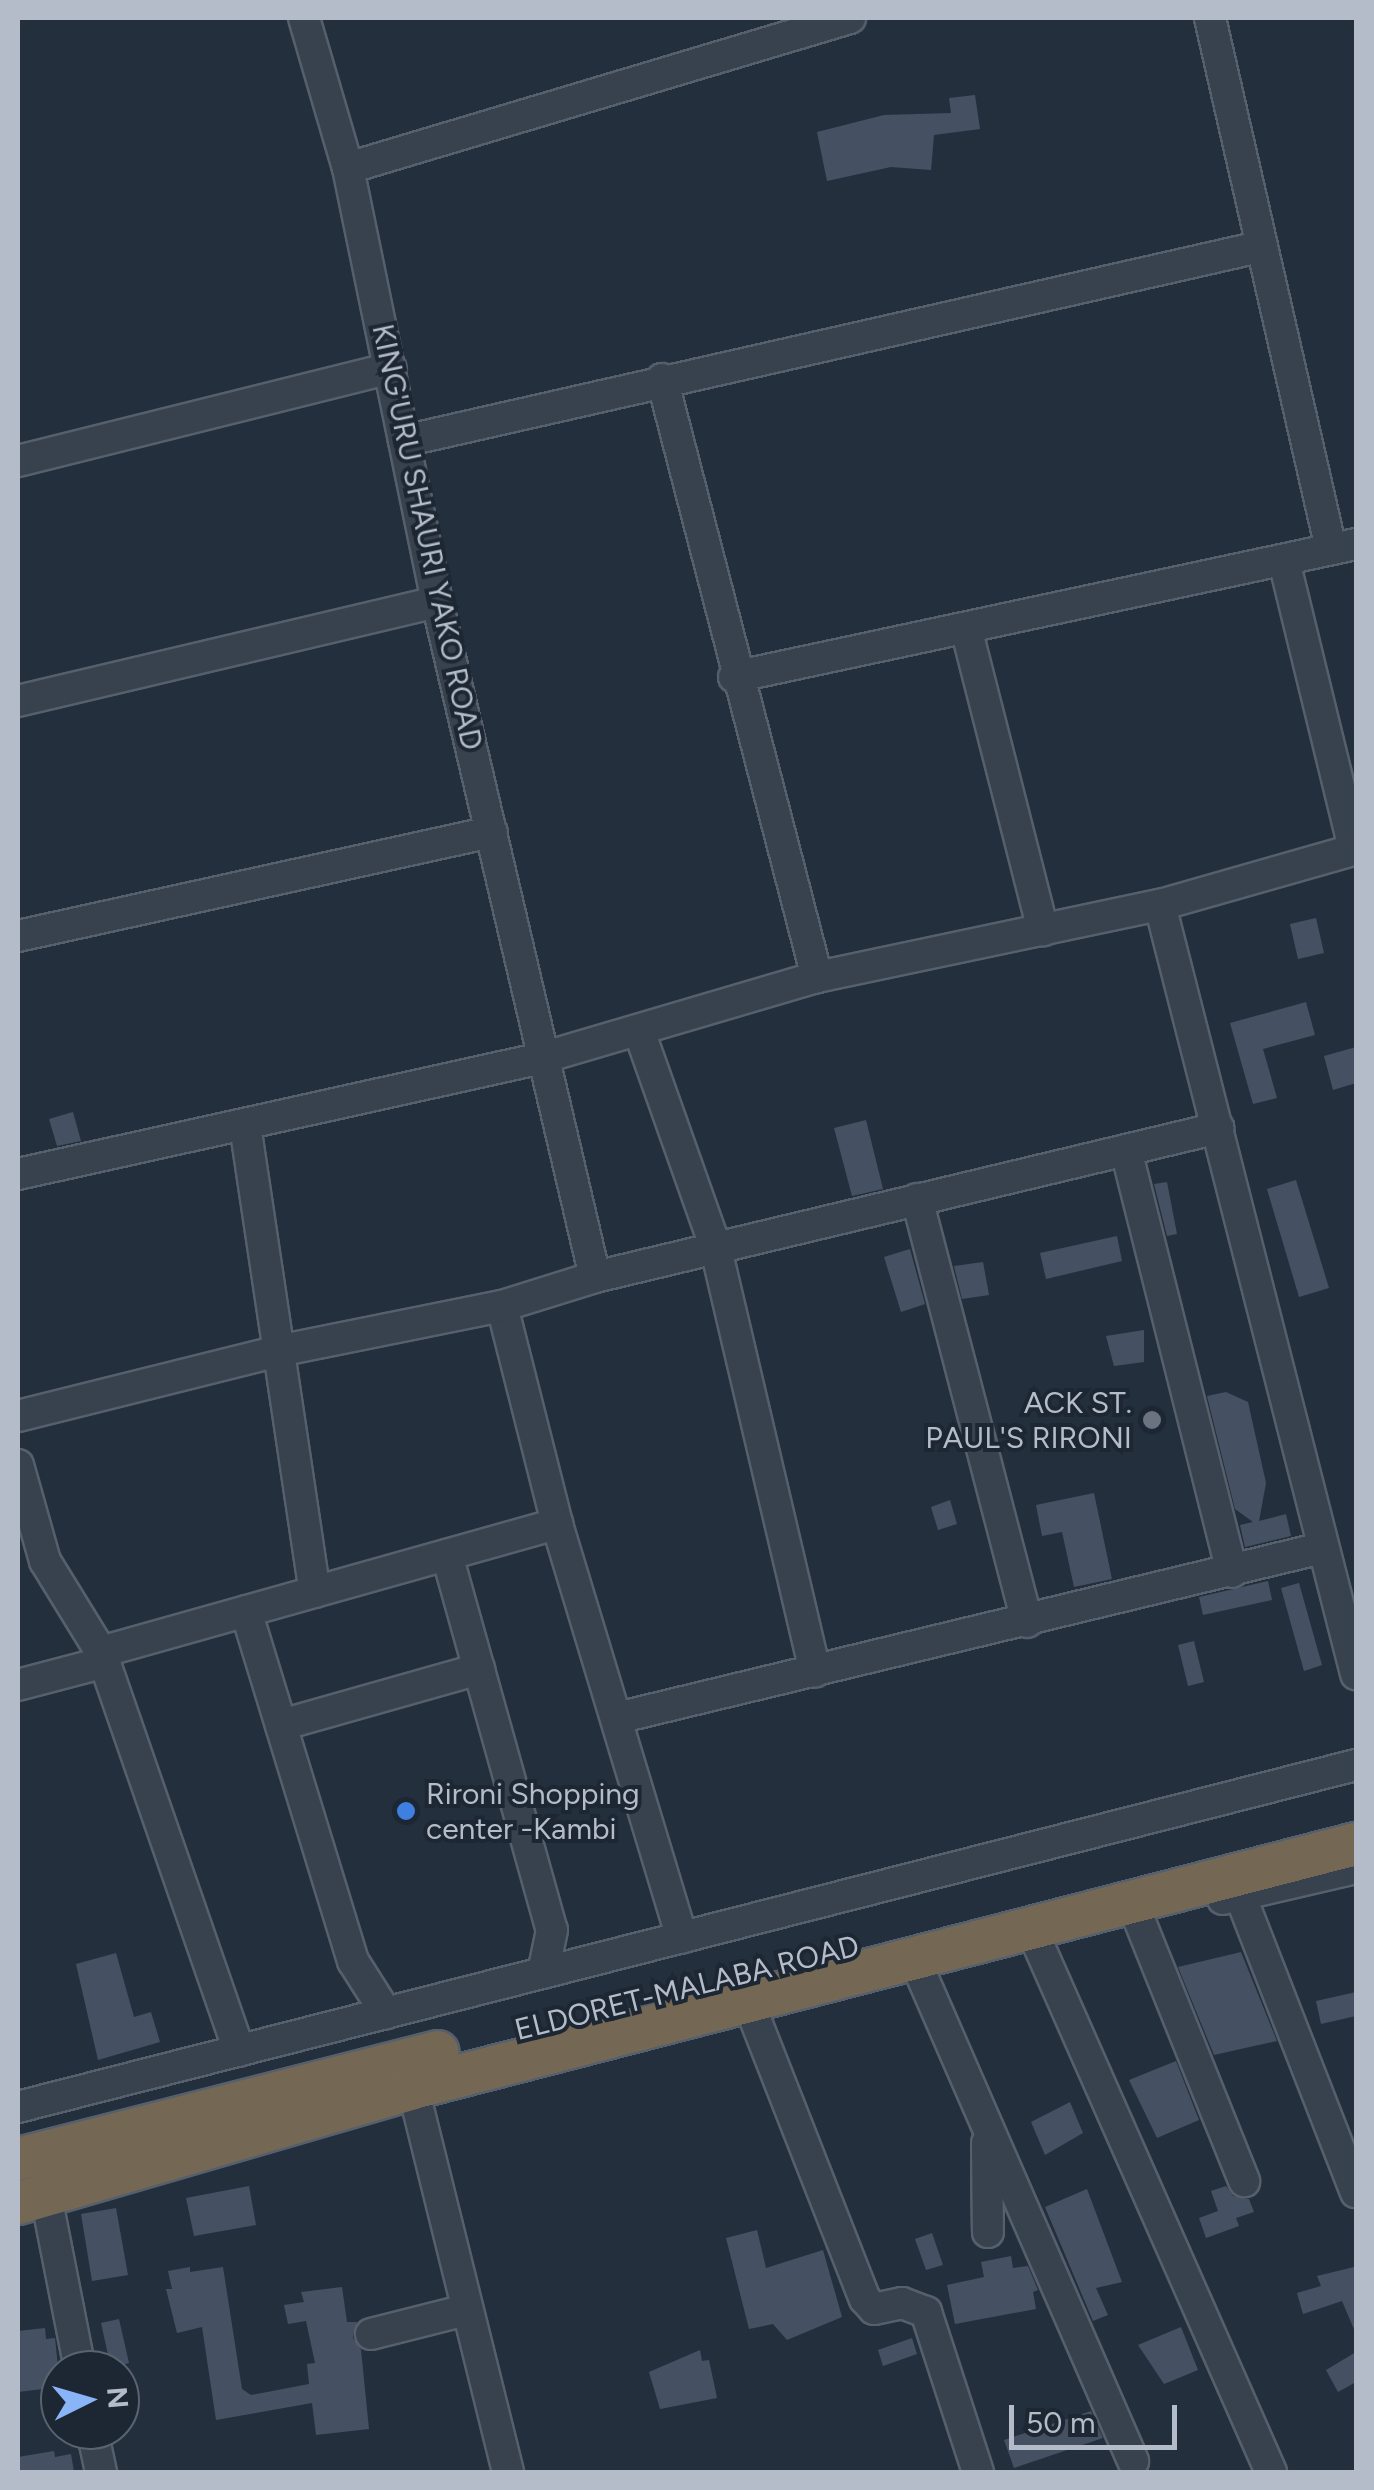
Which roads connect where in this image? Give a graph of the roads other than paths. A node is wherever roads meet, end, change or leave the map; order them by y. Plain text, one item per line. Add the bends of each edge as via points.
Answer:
1 (304, 18) edge
2 (850, 18) edge
3 (1210, 18) edge
4 (348, 168) junction
5 (1259, 247) junction
6 (391, 368) junction
7 (662, 379) junction
8 (404, 440) junction
9 (18, 460) edge
10 (1344, 546) edge
11 (1284, 561) junction
12 (436, 602) junction
13 (966, 628) junction
14 (734, 676) junction
15 (18, 701) edge
16 (492, 832) junction
17 (1355, 849) edge
18 (1160, 905) junction
19 (1043, 930) junction
20 (18, 936) edge
21 (816, 977) junction
22 (640, 1030) junction
23 (542, 1058) junction
24 (245, 1125) junction
25 (1218, 1128) junction
26 (1126, 1150) junction
27 (18, 1174) edge
28 (917, 1198) junction
29 (716, 1249) junction
30 (594, 1277) junction
31 (502, 1306) junction
32 (278, 1351) junction
33 (18, 1416) edge
34 (18, 1465) edge
35 (558, 1524) junction
36 (1322, 1548) junction
37 (448, 1555) junction
38 (32, 1563) edge
39 (1232, 1572) junction
40 (315, 1592) junction
41 (246, 1611) junction
42 (1027, 1622) junction
43 (103, 1657) junction
44 (479, 1670) junction
45 (814, 1672) junction
46 (1356, 1674) edge
47 (18, 1685) edge
48 (617, 1718) junction
49 (280, 1725) junction
50 (1356, 1764) edge
51 (1356, 1816) edge
52 (1356, 1844) edge
53 (1356, 1868) edge
54 (1240, 1896) junction
55 (1146, 1898) junction
56 (1030, 1928) junction
57 (682, 1937) junction
58 (914, 1958) junction
59 (544, 1973) junction
60 (748, 2001) junction
61 (386, 2013) junction
62 (239, 2051) junction
63 (413, 2088) junction
64 (18, 2108) edge
65 (985, 2120) junction
66 (18, 2159) edge
67 (1244, 2181) dead end
68 (1356, 2192) edge
69 (32, 2208) edge
70 (988, 2232) dead end
71 (466, 2310) junction
72 (371, 2334) dead end
73 (74, 2350) edge
74 (1133, 2461) dead end
75 (508, 2472) edge
76 (978, 2472) edge
77 (1270, 2472) edge

1 - 4 street, KING'URU SHAURI YAKO ROAD
2 - 4 street
3 - 5 street
4 - 6 street, KING'URU SHAURI YAKO ROAD
5 - 7 street
5 - 10 street
6 - 8 street, KING'URU SHAURI YAKO ROAD
6 - 9 street
7 - 8 street
7 - 14 street
8 - 12 street, KING'URU SHAURI YAKO ROAD
10 - 11 street
11 - 13 street
11 - 17 street
12 - 15 street
12 - 16 street, KING'URU SHAURI YAKO ROAD
13 - 14 street
13 - 19 street
14 - 21 street
16 - 20 street
16 - 23 street, KING'URU SHAURI YAKO ROAD
17 - 18 street
18 - 19 street
18 - 25 street
19 - 21 street
21 - 22 street
22 - 23 street
22 - 29 street
23 - 24 street
23 - 30 street, KING'URU SHAURI YAKO ROAD
24 - 27 street
24 - 32 street
25 - 26 street
25 - 36 street
26 - 28 street
26 - 39 street
28 - 29 street
28 - 42 street
29 - 30 street
29 - 45 street
30 - 31 street
31 - 32 street
31 - 35 street
32 - 33 street
32 - 40 street
34 - 38 street
35 - 37 street
35 - 48 street
36 - 39 street
36 - 46 street
37 - 40 street
37 - 44 street
38 - 43 street
39 - 42 street
40 - 41 street
41 - 43 street
41 - 49 street
42 - 45 street
43 - 47 street
43 - 62 street
44 - 49 street
44 - 59 street via 552,1930
45 - 48 street
48 - 57 street
49 - 61 street via 352,1961
50 - 57 street
51 - 66 highway, ELDORET-MALABA ROAD
52 - 55 highway, ELDORET-MALABA ROAD
53 - 54 street, ELDORET-MALABA ROAD
54 - 55 street, ELDORET-MALABA ROAD via 1209,1903
54 - 68 street
55 - 56 highway, ELDORET-MALABA ROAD
55 - 67 street
56 - 58 highway, ELDORET-MALABA ROAD
56 - 77 street
57 - 59 street
58 - 60 highway, ELDORET-MALABA ROAD
58 - 65 street
59 - 61 street
60 - 63 highway, ELDORET-MALABA ROAD
60 - 76 street via 865,2299 874,2309 902,2302 926,2312
61 - 62 street
62 - 64 street
63 - 69 highway, ELDORET-MALABA ROAD
63 - 71 street
65 - 70 street
65 - 74 street
69 - 73 street
71 - 72 street
71 - 75 street

